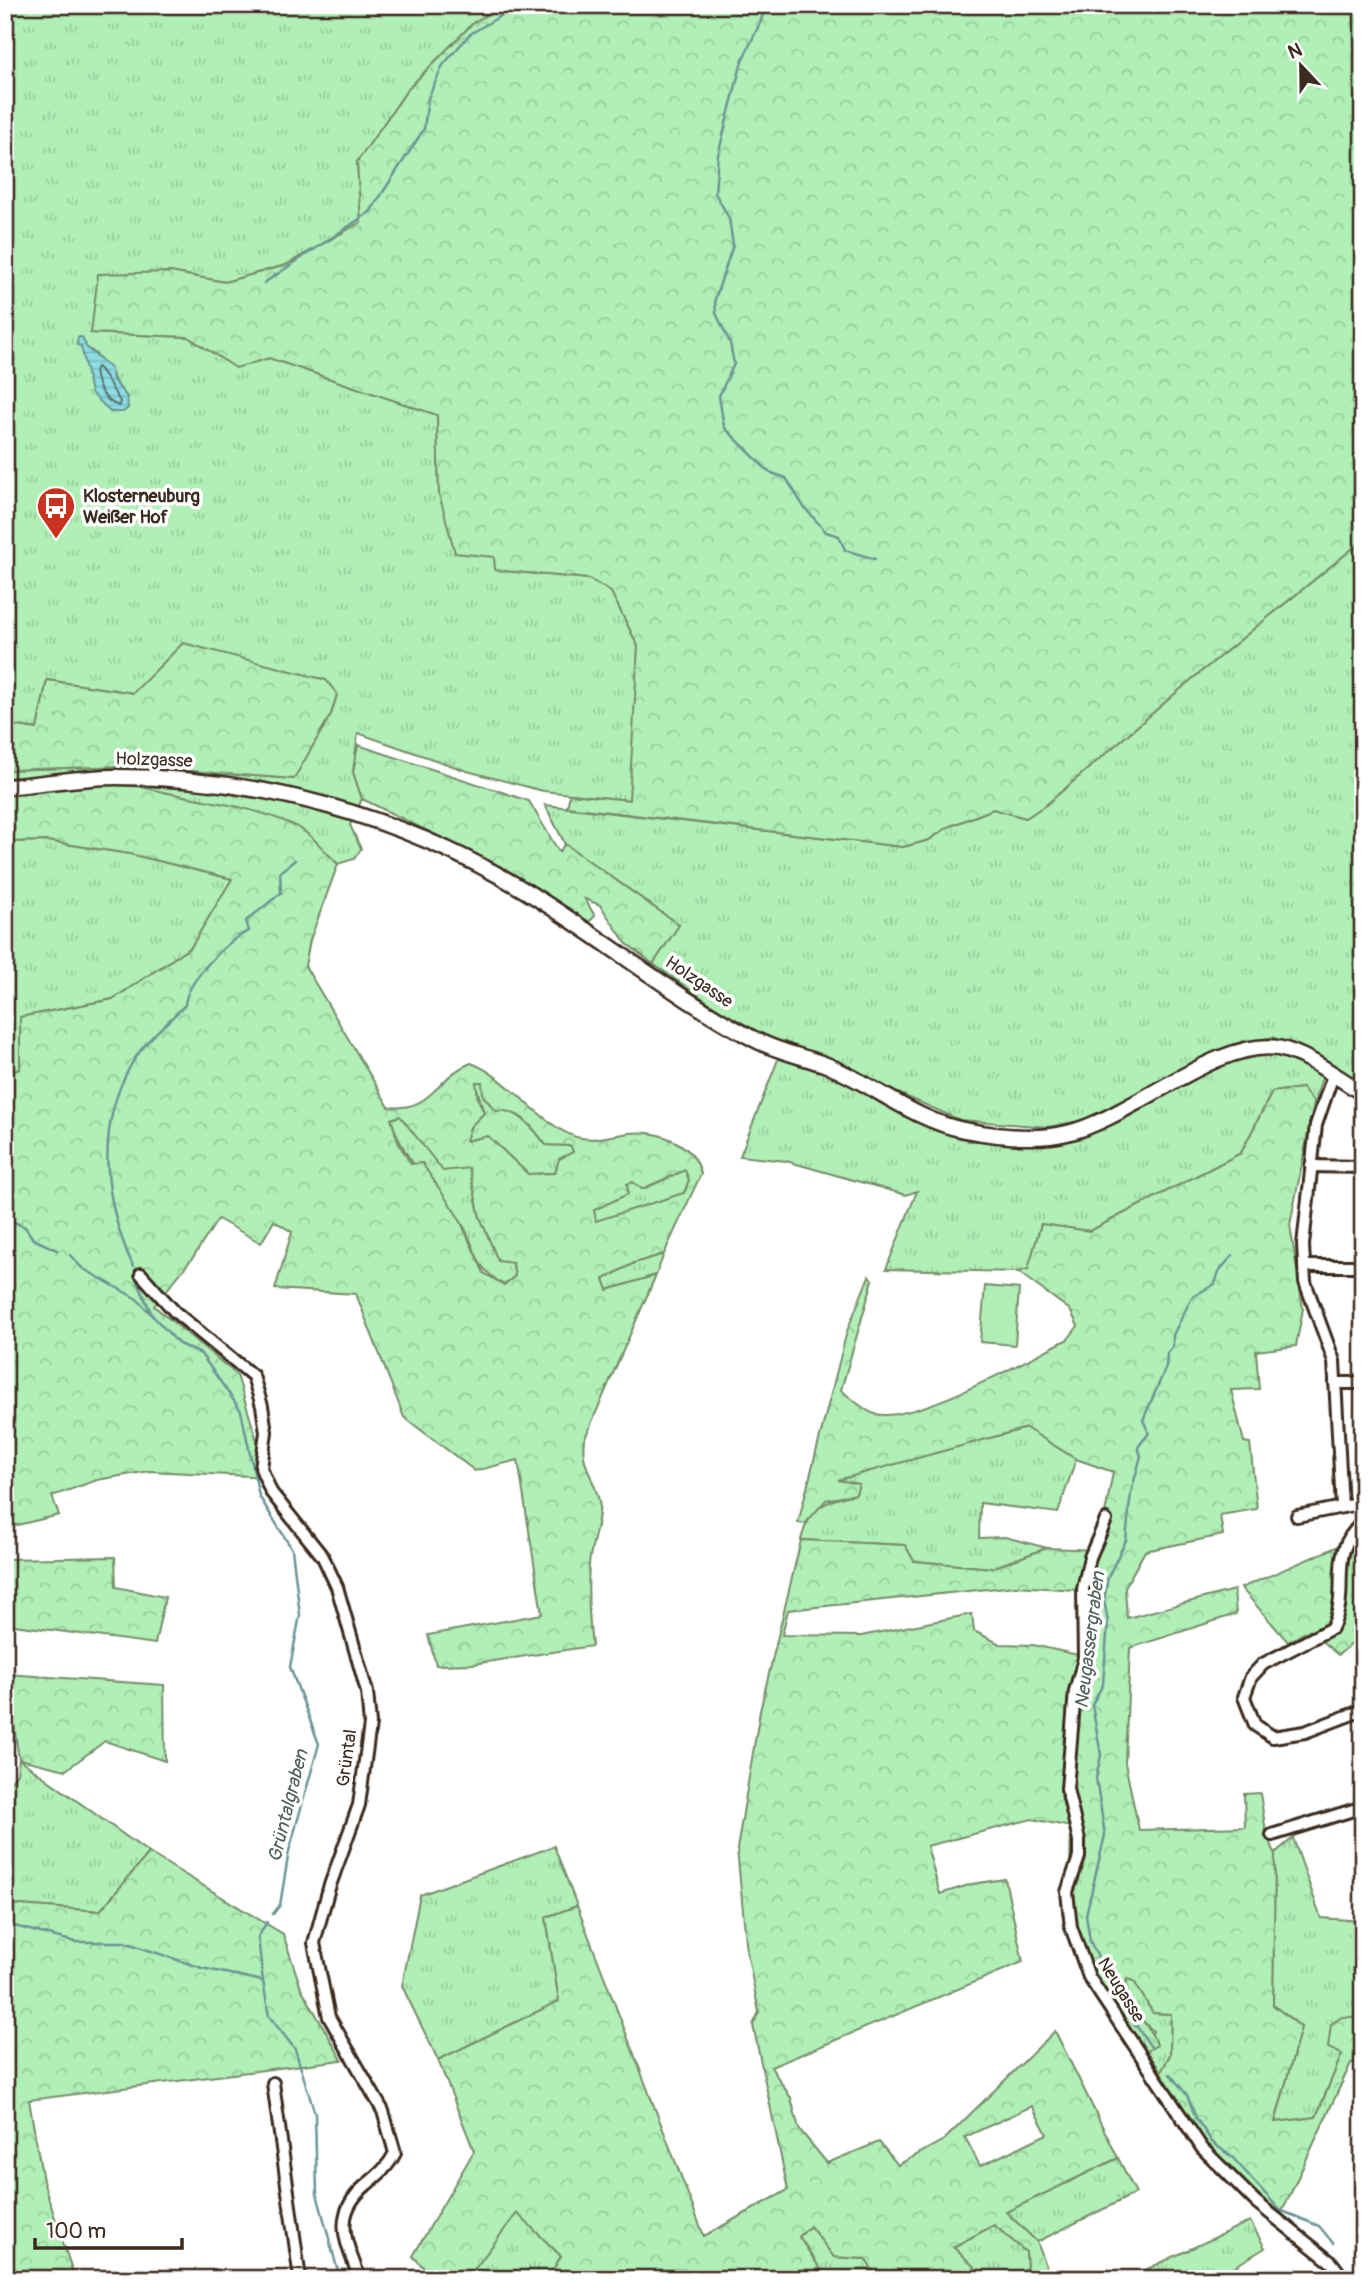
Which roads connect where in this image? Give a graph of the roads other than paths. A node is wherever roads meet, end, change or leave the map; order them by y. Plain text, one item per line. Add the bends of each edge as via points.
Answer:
1 (5, 788) edge
2 (1333, 1075) junction
3 (1363, 1093) edge
4 (1311, 1166) junction
5 (1363, 1167) edge
6 (1304, 1266) junction
7 (1363, 1266) edge
8 (141, 1274) dead end
9 (1335, 1383) junction
10 (1363, 1383) edge
11 (1363, 1503) edge
12 (1342, 1507) junction
13 (1297, 1516) dead end
14 (1106, 1520) dead end
15 (1363, 1522) edge
16 (359, 1665) junction
17 (347, 1671) dead end
18 (1363, 1710) edge
19 (1363, 1807) edge
20 (1272, 1835) dead end
21 (273, 2083) dead end
22 (300, 2279) edge
23 (360, 2279) edge
24 (1344, 2279) edge

1 - 2 street, Holzgasse via 111,777 193,779 324,803 403,829 476,862 523,890 757,1041 824,1064 918,1113 964,1130 1065,1134 1106,1119 1220,1059 1252,1048 1289,1051
2 - 3 street, Holzgasse
2 - 4 street via 1319,1112
4 - 5 street
4 - 6 street
6 - 7 street
6 - 9 street via 1309,1295 1332,1354
8 - 16 street, Grüntal via 176,1312 253,1376 266,1432 261,1468 271,1492 323,1557 337,1587
9 - 10 street
9 - 12 street
11 - 12 street
12 - 13 street
14 - 24 street, Neugasse via 1083,1589 1084,1659 1075,1691 1067,1789 1079,1840 1079,1857 1067,1892 1071,1927 1089,1977 1202,2148 1256,2202 1332,2263
15 - 18 street via 1347,1536 1341,1557 1341,1595 1332,1628 1263,1664 1251,1677 1244,1697 1255,1725 1273,1737 1305,1732
16 - 17 street
16 - 23 street, Grüntal via 370,1724 359,1805 314,1943 328,2017 383,2111 395,2153 347,2207 342,2231
19 - 20 street
21 - 22 street

